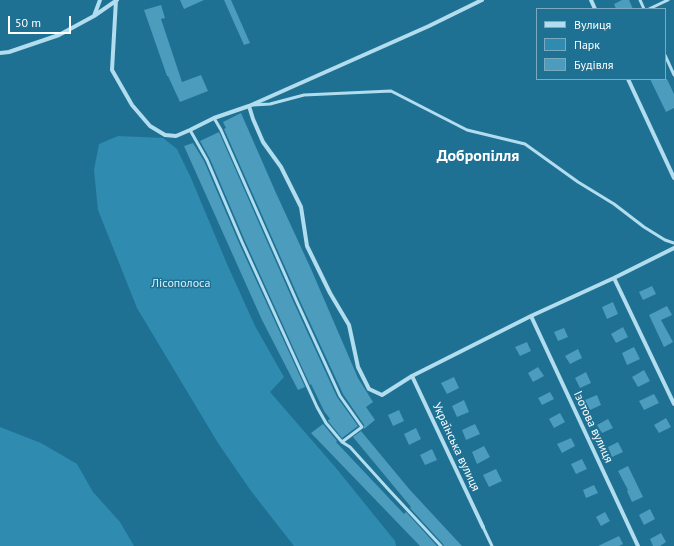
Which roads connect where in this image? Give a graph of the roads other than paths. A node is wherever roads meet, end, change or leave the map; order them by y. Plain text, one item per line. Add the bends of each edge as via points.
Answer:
1 (100, 0) edge
2 (116, 0) edge
3 (482, 0) edge
4 (668, 0) edge
5 (652, 8) edge
6 (94, 16) junction
7 (0, 53) edge
8 (666, 57) edge
9 (674, 75) edge
10 (628, 80) edge
11 (249, 106) junction
12 (214, 118) junction
13 (190, 130) junction
14 (674, 178) edge
15 (674, 243) edge
16 (674, 248) edge
17 (614, 278) junction
18 (531, 316) junction
19 (412, 376) junction
20 (674, 404) edge
21 (342, 442) junction
22 (483, 527) joint
23 (441, 546) edge
24 (492, 546) edge
25 (638, 546) edge

1 - 6 street
2 - 6 street
2 - 13 street via 112,70 132,105 150,126 165,135 176,136
3 - 11 street
4 - 5 lane
6 - 7 street via 59,35
8 - 9 lane
10 - 14 street
11 - 12 street
11 - 15 lane via 270,104 304,94 391,91 467,130 525,144 644,227
11 - 19 street via 262,142 281,168 301,207 307,246 349,325 358,367 369,389 382,395
12 - 13 street
12 - 21 lane via 340,396 362,427
13 - 21 lane via 207,160 317,407
16 - 17 street
17 - 18 street
17 - 20 street
18 - 19 street
18 - 25 street, Ізотова вулиця
19 - 22 street, Українська вулиця
21 - 23 lane via 350,447
22 - 24 lane

